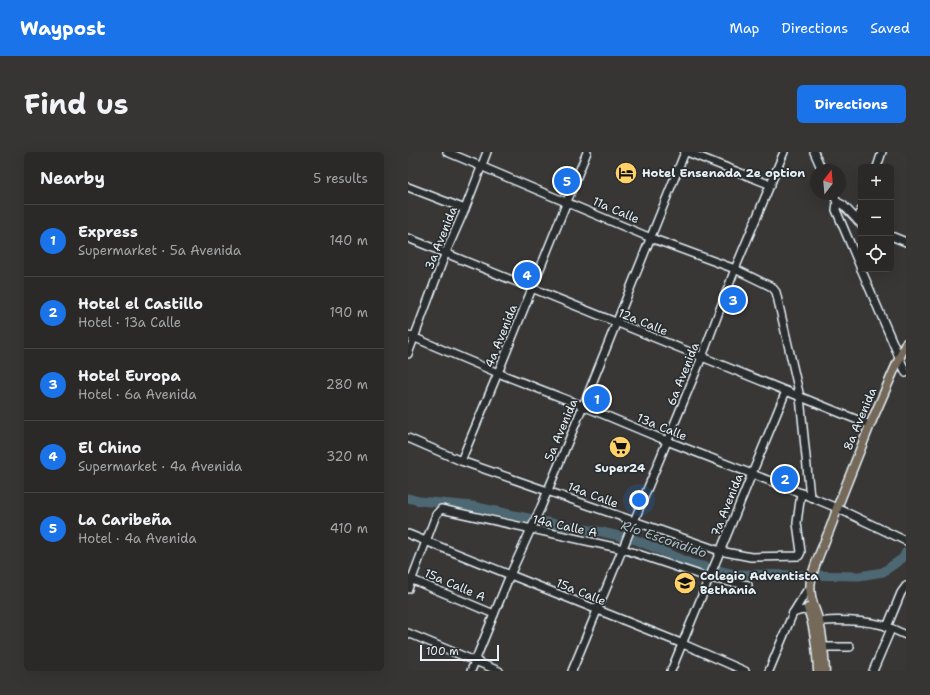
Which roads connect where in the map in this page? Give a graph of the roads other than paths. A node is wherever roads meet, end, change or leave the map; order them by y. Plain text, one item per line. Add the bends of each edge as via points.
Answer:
1 (447, 152) edge
2 (487, 152) edge
3 (587, 152) edge
4 (686, 152) edge
5 (784, 152) edge
6 (814, 152) edge
7 (882, 152) edge
8 (819, 164) edge
9 (878, 164) edge
10 (481, 166) junction
11 (771, 185) junction
12 (408, 187) edge
13 (837, 202) joint
14 (567, 203) junction
15 (465, 209) junction
16 (858, 221) edge
17 (894, 237) edge
18 (408, 238) edge
19 (651, 238) junction
20 (906, 242) edge
21 (446, 252) junction
22 (858, 262) edge
23 (735, 269) junction
24 (862, 272) edge
25 (532, 289) junction
26 (616, 323) junction
27 (411, 337) edge
28 (906, 342) edge
29 (408, 354) edge
30 (702, 357) junction
31 (900, 358) junction
32 (498, 373) junction
33 (906, 373) edge
34 (786, 391) junction
35 (800, 397) junction
36 (583, 406) junction
37 (870, 425) junction
38 (408, 438) edge
39 (667, 441) junction
40 (461, 461) junction
41 (751, 473) junction
42 (547, 491) junction
43 (801, 493) junction
44 (810, 497) junction
45 (837, 508) junction
46 (633, 524) junction
47 (531, 527) junction
48 (408, 534) edge
49 (906, 540) edge
50 (426, 541) junction
51 (623, 549) junction
52 (720, 551) junction
53 (510, 575) junction
54 (710, 576) junction
55 (410, 578) edge
56 (809, 580) junction
57 (748, 585) dead end
58 (906, 586) edge
59 (408, 589) edge
60 (806, 592) junction
61 (597, 611) junction
62 (810, 613) junction
63 (494, 614) junction
64 (793, 614) junction
65 (816, 623) junction
66 (889, 628) junction
67 (408, 633) edge
68 (906, 635) edge
69 (683, 644) junction
70 (823, 647) junction
71 (850, 647) dead end
72 (475, 662) junction
73 (471, 671) edge
74 (499, 671) edge
75 (572, 671) edge
76 (671, 671) edge
77 (745, 671) edge
78 (770, 671) edge
79 (818, 671) edge
80 (825, 671) edge
81 (873, 671) edge

1 - 10 street, 11a Calle
2 - 10 street, 3a Avenida
3 - 14 street, 4a Avenida
4 - 11 street
4 - 19 street, 5a Avenida
5 - 11 street, 6a Avenida
6 - 8 street
7 - 9 street
10 - 14 street, 11a Calle
10 - 15 street, 3a Avenida
11 - 23 street, 6a Avenida
12 - 15 street
13 - 16 street
13 - 22 street via 836,210
14 - 19 street, 11a Calle
14 - 25 street, 4a Avenida
15 - 21 street, 3a Avenida
17 - 20 street
18 - 21 street, 12a Calle
19 - 23 street, 11a Calle
19 - 26 street, 5a Avenida
21 - 25 street, 12a Calle
21 - 27 street, 3a Avenida
23 - 30 street, 6a Avenida
23 - 35 street, 11a Calle via 769,285 776,292
24 - 31 street
25 - 26 street, 12a Calle
25 - 32 street, 4a Avenida
26 - 30 street, 12a Calle
26 - 36 street, 5a Avenida
27 - 29 street, 3a Avenida
27 - 32 street, 13a Calle
28 - 31 main road, 8a Avenida
30 - 34 street, 12a Calle
30 - 39 street, 6a Avenida
31 - 33 street
31 - 37 main road, 8a Avenida
32 - 36 street, 13a Calle
32 - 40 street, 4a Avenida
34 - 35 street, 12a Calle
34 - 41 street, 7a Avenida
35 - 37 street, 12a Calle
35 - 44 street
36 - 39 street, 13a Calle
36 - 42 street, 5a Avenida
37 - 45 main road, 8a Avenida
38 - 40 street, 14a Calle
39 - 41 street, 13a Calle
39 - 46 street, 6a Avenida
40 - 42 street, 14a Calle
41 - 43 street, 13a Calle
41 - 52 street, 7a Avenida
42 - 46 street, 14a Calle
42 - 47 street, 5a Avenida
43 - 44 street, 13a Calle
43 - 52 street, 14a Calle via 797,523 801,552 798,556 751,557
44 - 45 street, 13a Calle
45 - 49 street, 13a Calle
45 - 56 main road, 8a Avenida via 835,519
46 - 51 street, 6a Avenida
46 - 52 street, 14a Calle via 680,536
47 - 50 street, 14a Calle A via 441,509
47 - 51 street, 14a Calle A
47 - 53 street, 5a Avenida
48 - 50 street, 15a Calle
50 - 53 street, 15a Calle
50 - 55 street
51 - 54 street, 14a Calle A
51 - 61 street, 6a Avenida
52 - 54 street, 7a Avenida
53 - 61 street, 15a Calle
53 - 63 street, 5a Avenida
54 - 57 street, 14a Calle A
54 - 69 street, 7a Avenida
55 - 59 street
55 - 63 street, 15a Calle A
56 - 60 main road, 8a Avenida
56 - 65 main road, 8a Avenida
58 - 66 street via 901,593
60 - 62 main road, 8a Avenida
60 - 64 street, 8a Avenida
61 - 69 street, 15a Calle
61 - 75 street, 6a Avenida
62 - 64 street via 802,610
62 - 65 main road, 8a Avenida
63 - 72 street, 5a Avenida
64 - 78 street, 8a Avenida
65 - 66 street via 849,621 878,624
65 - 70 main road
65 - 79 main road
66 - 68 street
66 - 81 street
67 - 72 street
69 - 76 street, 7a Avenida
69 - 77 street, 15a Calle
70 - 71 street
70 - 80 main road
72 - 73 street, 5a Avenida
72 - 74 street

